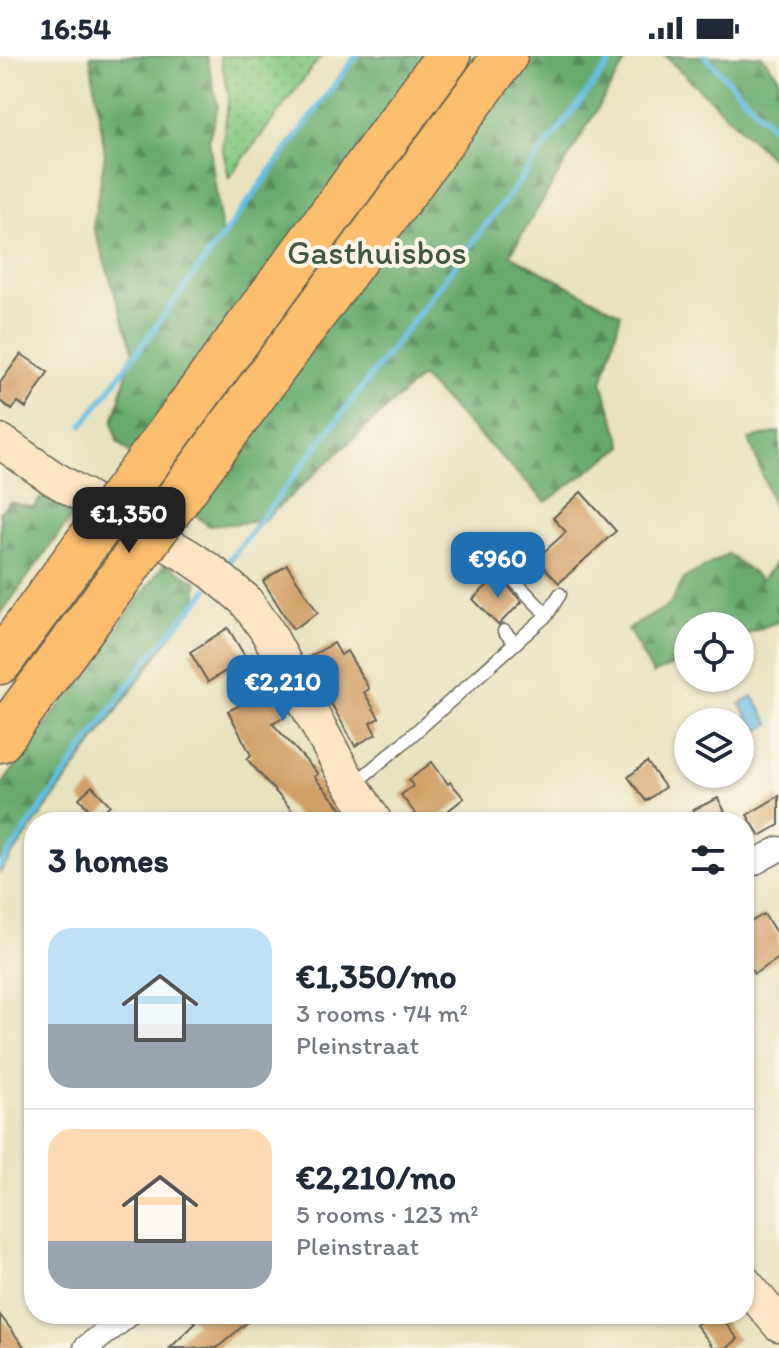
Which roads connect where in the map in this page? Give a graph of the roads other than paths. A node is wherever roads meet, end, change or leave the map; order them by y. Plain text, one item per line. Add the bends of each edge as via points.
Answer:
1 (448, 56) edge
2 (505, 56) edge
3 (3, 449) edge
4 (508, 574) dead end
5 (560, 594) dead end
6 (547, 615) junction
7 (504, 631) dead end
8 (515, 643) junction
9 (0, 662) edge
10 (0, 740) edge
11 (352, 786) junction
12 (369, 812) edge
13 (779, 849) edge
14 (754, 863) edge
15 (754, 1294) edge
16 (116, 1324) edge
17 (779, 1324) edge
18 (86, 1348) edge

1 - 9 highway, bridge
2 - 10 highway, bridge
3 - 11 street via 188,556 245,600 271,637
4 - 6 lane
5 - 6 lane
6 - 8 lane
7 - 8 lane
8 - 11 lane
11 - 12 street
13 - 14 street
15 - 17 street
16 - 18 street

